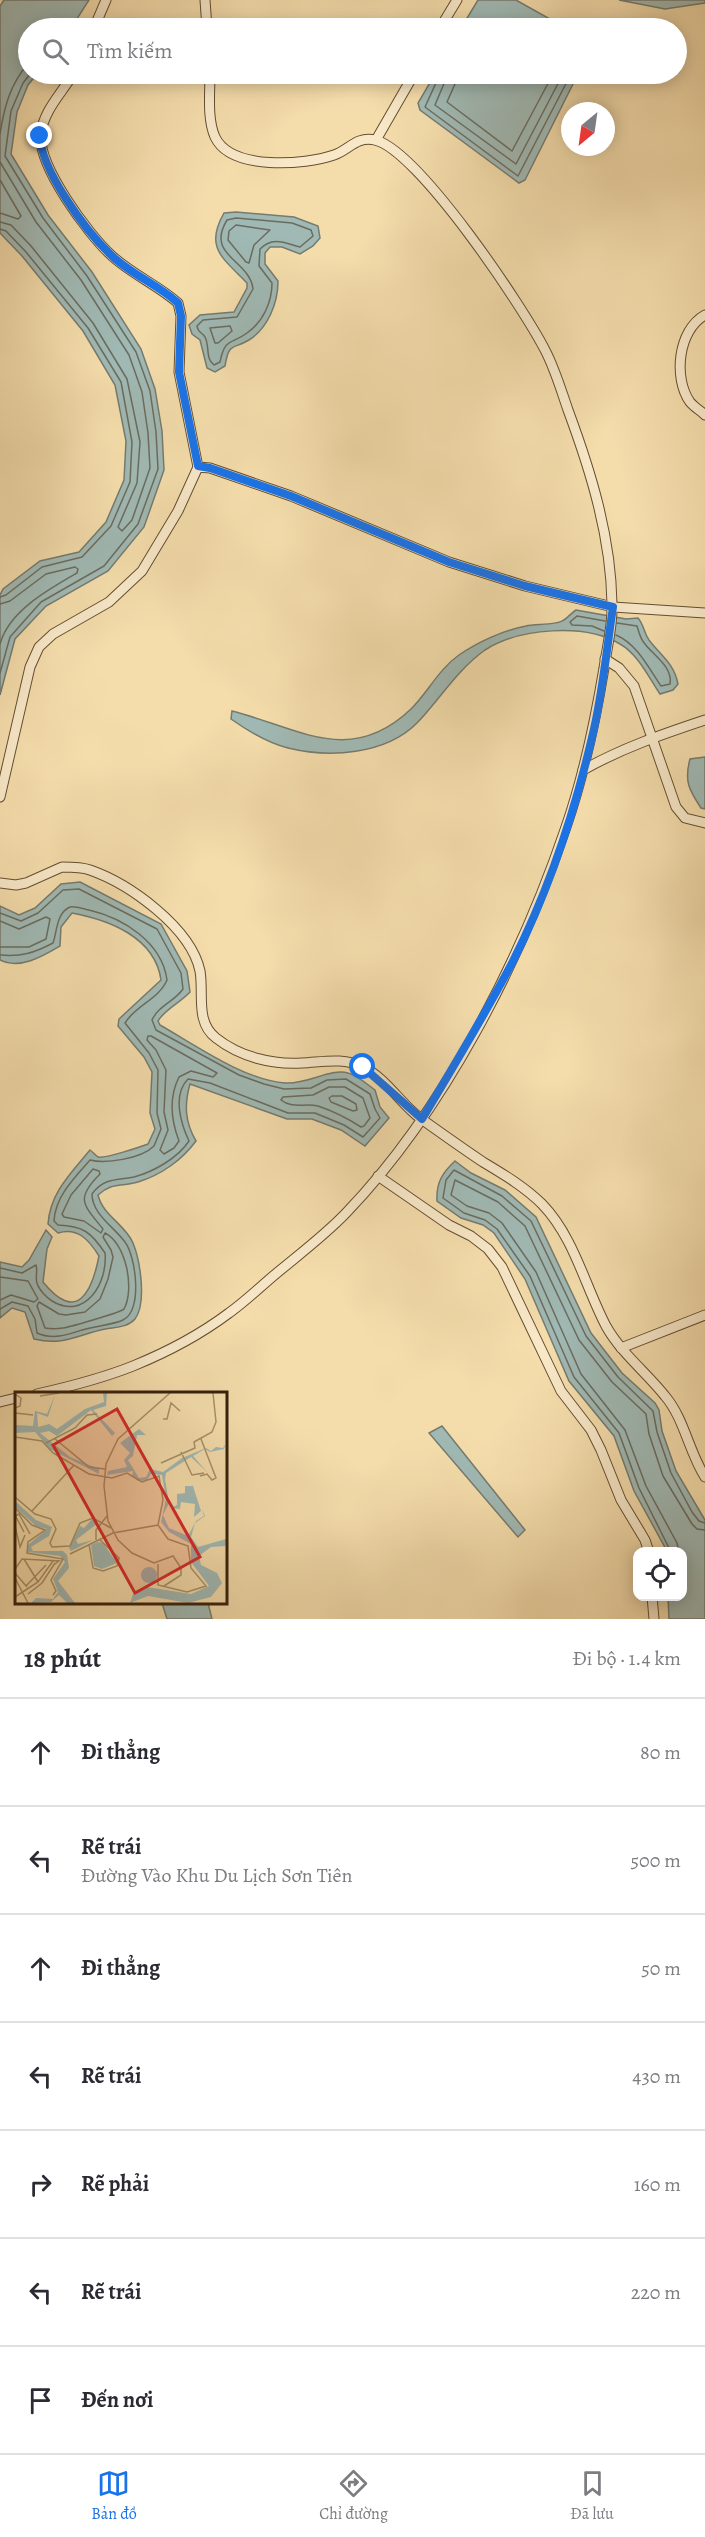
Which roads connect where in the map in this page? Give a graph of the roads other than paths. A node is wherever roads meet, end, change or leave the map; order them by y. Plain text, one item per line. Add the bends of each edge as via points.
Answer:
1 (106, 0) edge
2 (205, 0) edge
3 (457, 0) edge
4 (98, 18) edge
5 (206, 18) edge
6 (446, 18) edge
7 (67, 84) edge
8 (210, 84) edge
9 (408, 84) edge
10 (376, 140) junction
11 (705, 315) edge
12 (705, 415) edge
13 (198, 466) junction
14 (613, 607) junction
15 (705, 613) edge
16 (605, 659) junction
17 (705, 720) edge
18 (652, 737) junction
19 (583, 770) junction
20 (0, 796) edge
21 (705, 823) edge
22 (0, 884) edge
23 (422, 1119) junction
24 (378, 1176) junction
25 (705, 1315) edge
26 (621, 1348) junction
27 (44, 1392) edge
28 (15, 1398) edge
29 (0, 1402) edge
30 (705, 1477) edge
31 (648, 1547) edge
32 (652, 1601) edge
33 (654, 1619) edge

1 - 4 street
2 - 5 street
3 - 6 street
7 - 13 street via 46,116 41,147 69,202 110,254 178,303 179,372
8 - 10 street via 215,137 243,158 268,163 306,161 337,154 355,141
9 - 10 street
10 - 14 street via 410,162 449,208 547,352 585,456 602,517
11 - 12 street via 685,338 679,370 690,402
13 - 14 street via 291,496 449,562 525,586
13 - 20 street via 178,511 142,571 109,602 53,634 39,647 30,668
14 - 15 street
14 - 16 street
16 - 18 street via 634,686
16 - 19 street via 595,727
17 - 18 street
18 - 19 street
18 - 21 street via 676,807 685,818
19 - 23 street via 558,852 527,931
22 - 23 street via 26,883 70,867 91,870 134,892 180,933 193,953 200,971 202,1018 214,1037 237,1051 268,1062 301,1064 334,1059 363,1067
23 - 24 street
23 - 26 street via 541,1203 561,1228 597,1308
24 - 27 street via 345,1214 226,1316 132,1366
24 - 31 street via 471,1236 488,1249 502,1268 561,1391 596,1440 621,1500
25 - 26 street
26 - 30 street via 666,1396
28 - 29 street
32 - 33 street

